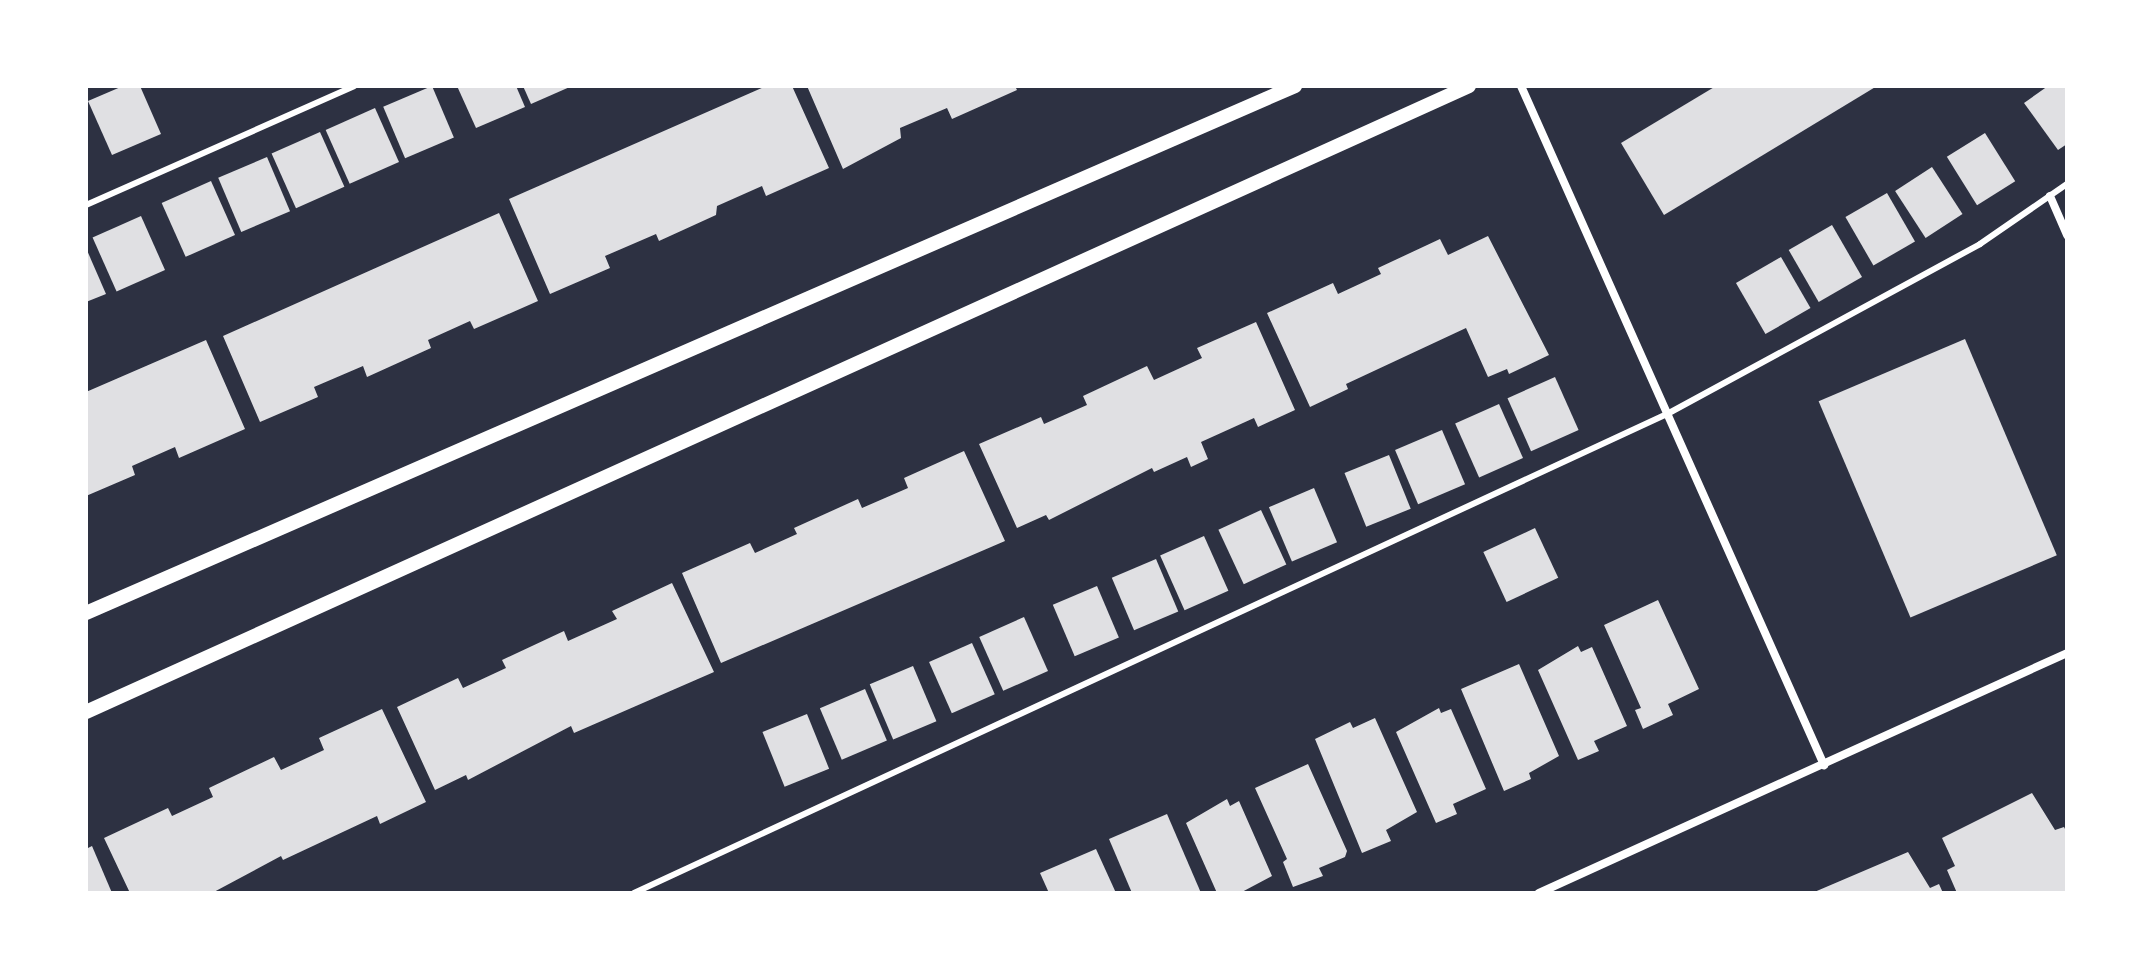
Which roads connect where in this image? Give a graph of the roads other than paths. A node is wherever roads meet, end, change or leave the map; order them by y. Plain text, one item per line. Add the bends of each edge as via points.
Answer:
1 (354, 86) edge
2 (1295, 86) edge
3 (1469, 86) edge
4 (1521, 86) edge
5 (2067, 184) edge
6 (2050, 196) junction
7 (86, 205) edge
8 (2067, 235) edge
9 (1669, 413) junction
10 (86, 613) edge
11 (2067, 653) edge
12 (86, 712) edge
13 (1824, 765) junction
14 (634, 893) edge
15 (1539, 893) edge

1 - 7 lane
2 - 10 street
3 - 12 street
4 - 9 street
5 - 6 lane
6 - 8 street
6 - 9 lane via 1980,244
9 - 13 street
9 - 14 lane
11 - 13 street
13 - 15 street

